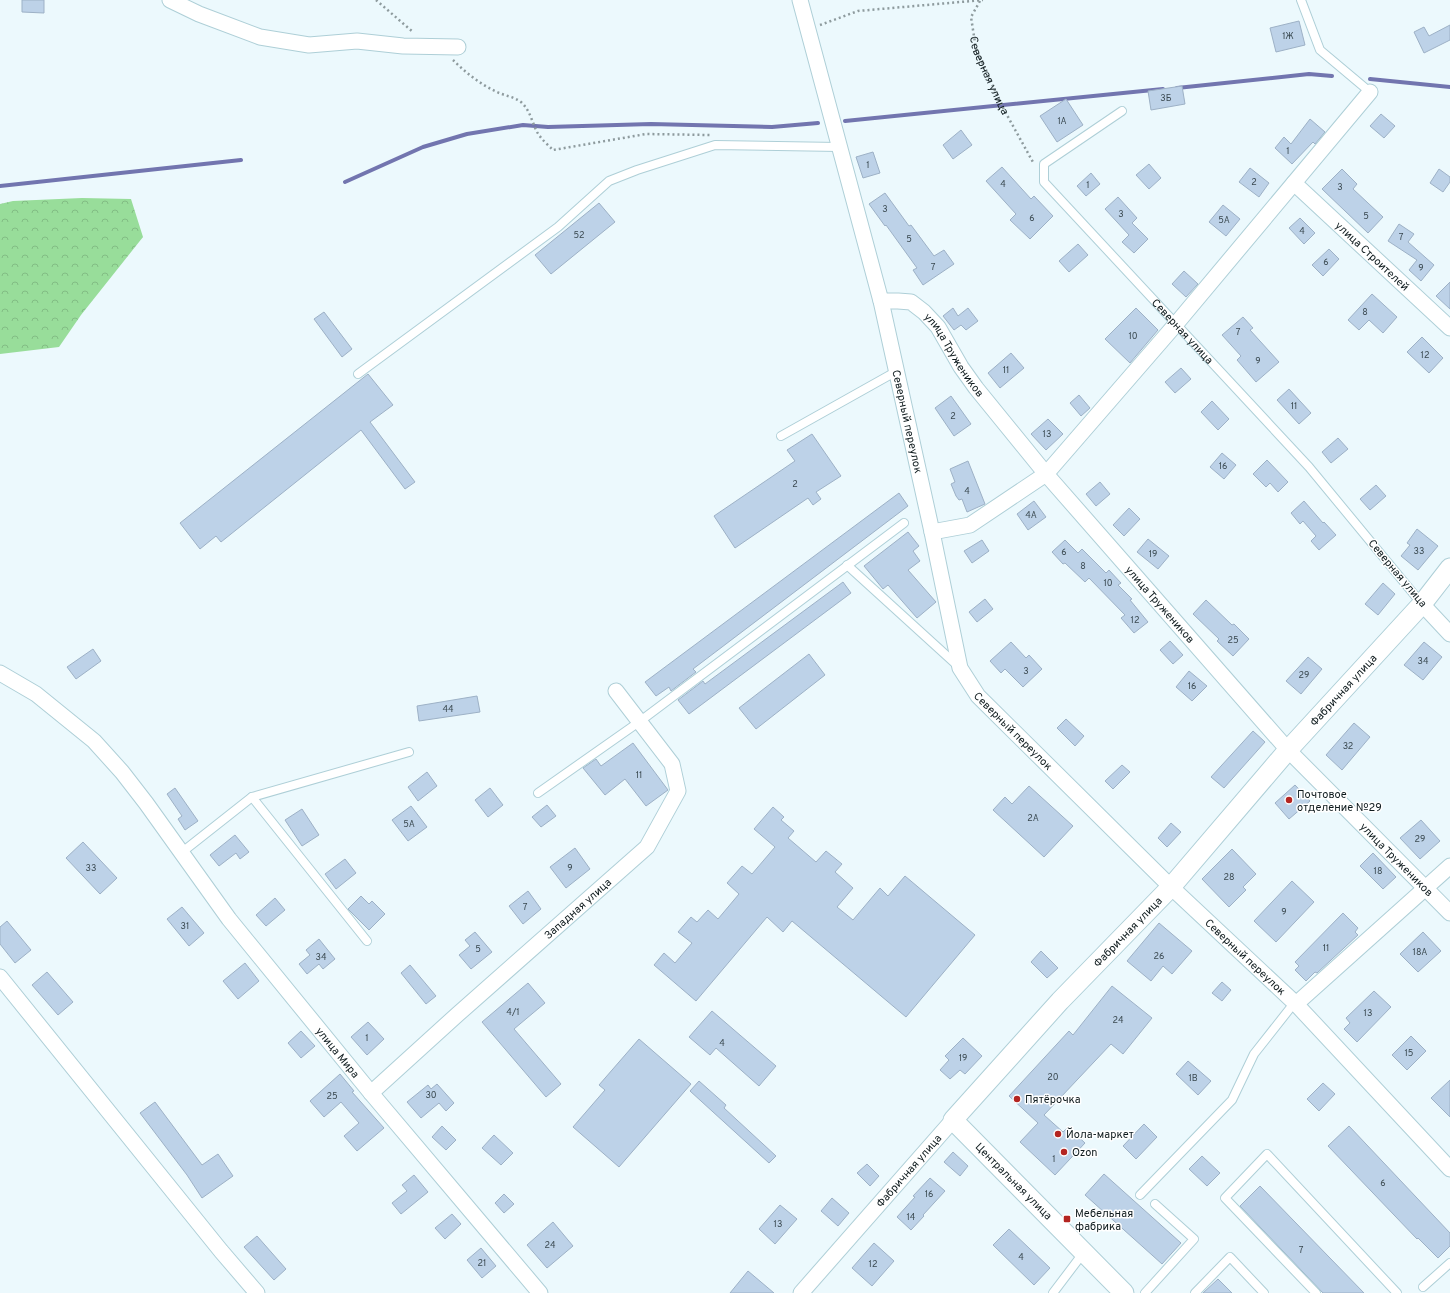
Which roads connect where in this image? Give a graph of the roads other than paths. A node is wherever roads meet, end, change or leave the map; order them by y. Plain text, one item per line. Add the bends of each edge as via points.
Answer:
1 (170, 0) edge
2 (800, 0) edge
3 (1301, 0) edge
4 (458, 46) dead end
5 (1370, 92) joint
6 (1122, 111) dead end
7 (839, 147) junction
8 (1294, 183) junction
9 (881, 301) junction
10 (1176, 324) junction
11 (1450, 328) edge
12 (897, 371) junction
13 (358, 374) dead end
14 (781, 436) dead end
15 (1046, 474) junction
16 (904, 523) dead end
17 (932, 532) junction
18 (847, 565) junction
19 (1450, 568) edge
20 (1422, 604) junction
21 (1450, 634) edge
22 (960, 668) junction
23 (0, 673) edge
24 (616, 690) dead end
25 (639, 722) junction
26 (1288, 750) junction
27 (409, 752) dead end
28 (538, 793) dead end
29 (252, 797) junction
30 (181, 853) junction
31 (1450, 866) edge
32 (1171, 887) junction
33 (1426, 888) junction
34 (1450, 913) edge
35 (367, 941) dead end
36 (0, 977) edge
37 (1296, 1003) junction
38 (371, 1093) junction
39 (953, 1120) junction
40 (1450, 1169) edge
41 (1140, 1195) dead end
42 (1155, 1204) dead end
43 (1084, 1252) junction
44 (1450, 1263) edge
45 (1423, 1287) dead end
46 (257, 1293) edge
47 (540, 1293) edge
48 (801, 1293) edge
49 (1053, 1293) edge
50 (1124, 1293) edge
51 (1145, 1293) edge
52 (1195, 1293) edge
53 (1264, 1293) edge
54 (1316, 1293) edge
55 (1397, 1293) edge

1 - 4 street via 260,37 309,45 357,41 403,46
2 - 7 street, Северный переулок
3 - 5 lane via 1320,50
5 - 8 street
6 - 10 lane, Северная улица via 1044,164 1044,182
7 - 9 street, Северный переулок
7 - 13 lane via 716,145 609,181 558,227
8 - 10 street
8 - 11 street, улица Строителей
9 - 12 street, Северный переулок
9 - 15 street, улица Тружеников via 911,302 924,312 938,327 976,388
10 - 15 street
10 - 20 lane, Северная улица via 1309,467
12 - 14 lane
12 - 17 street, Северный переулок
15 - 17 street via 970,525
15 - 26 street, улица Тружеников
16 - 18 lane
17 - 22 street, Северный переулок
18 - 22 lane
18 - 25 lane
19 - 20 street, Фабричная улица
20 - 21 street, Северная улица
20 - 26 street, Фабричная улица
22 - 32 street, Северный переулок via 978,696
23 - 30 street, улица Мира via 36,694 94,741 122,772
24 - 25 street, Западная улица
25 - 28 lane
25 - 38 street, Западная улица via 672,764 678,791 647,848
26 - 32 street, Фабричная улица
26 - 33 street, улица Тружеников
27 - 29 lane
29 - 30 lane
29 - 35 lane
30 - 38 street, улица Мира via 229,919
31 - 33 street
32 - 37 street, Северный переулок
32 - 39 street, Фабричная улица via 1060,1001
33 - 34 street, улица Тружеников
33 - 37 street
36 - 46 street
37 - 40 street, Северный переулок
37 - 41 lane via 1254,1054 1232,1100
38 - 47 street, улица Мира
39 - 43 street, Центральная улица
39 - 48 street, Фабричная улица
42 - 51 lane via 1194,1240
43 - 49 lane
43 - 50 street, Центральная улица
44 - 45 lane
52 - 53 lane via 1230,1257
54 - 55 lane via 1225,1198 1267,1154

